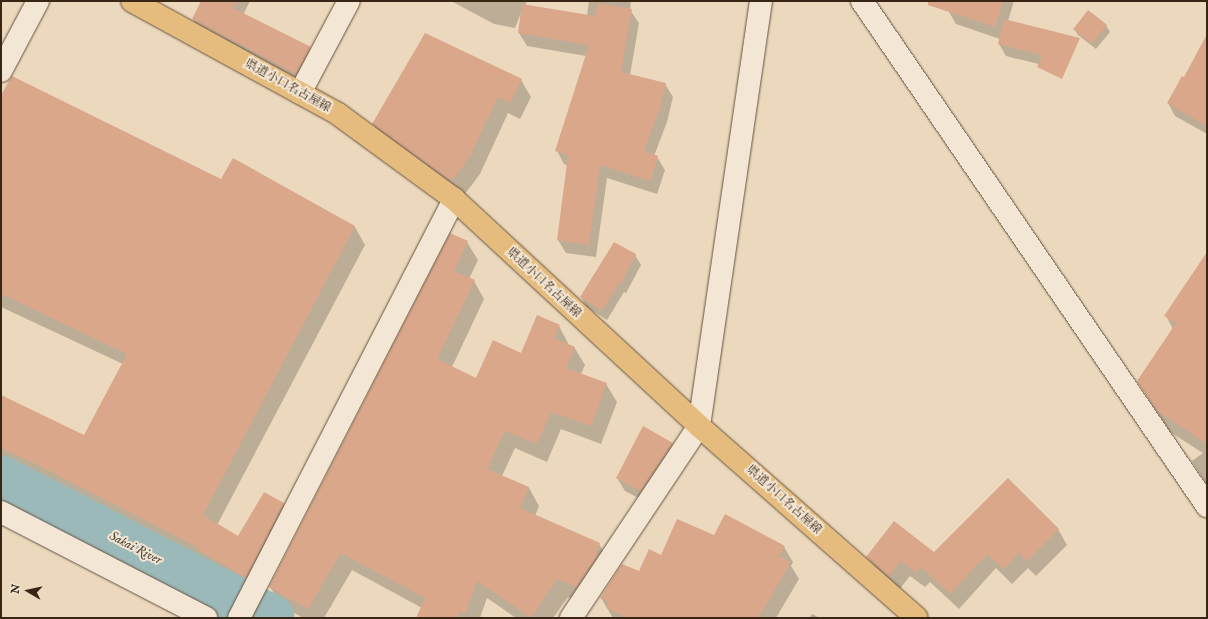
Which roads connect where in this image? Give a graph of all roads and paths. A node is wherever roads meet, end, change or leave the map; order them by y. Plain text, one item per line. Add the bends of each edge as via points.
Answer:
1 (38, 1) edge
2 (132, 1) edge
3 (349, 1) edge
4 (761, 1) edge
5 (862, 1) edge
6 (1, 71) edge
7 (300, 93) junction
8 (454, 200) junction
9 (699, 426) junction
10 (1207, 506) edge
11 (1, 512) edge
12 (206, 618) edge
13 (239, 618) edge
14 (571, 618) edge
15 (917, 618) edge

1 - 6 street
2 - 7 main road, 県道小口名古屋線
3 - 7 street
4 - 9 street
5 - 10 street
7 - 8 main road, 県道小口名古屋線 via 338,114
8 - 9 main road, 県道小口名古屋線
8 - 13 street
9 - 14 street
9 - 15 main road, 県道小口名古屋線
11 - 12 street

